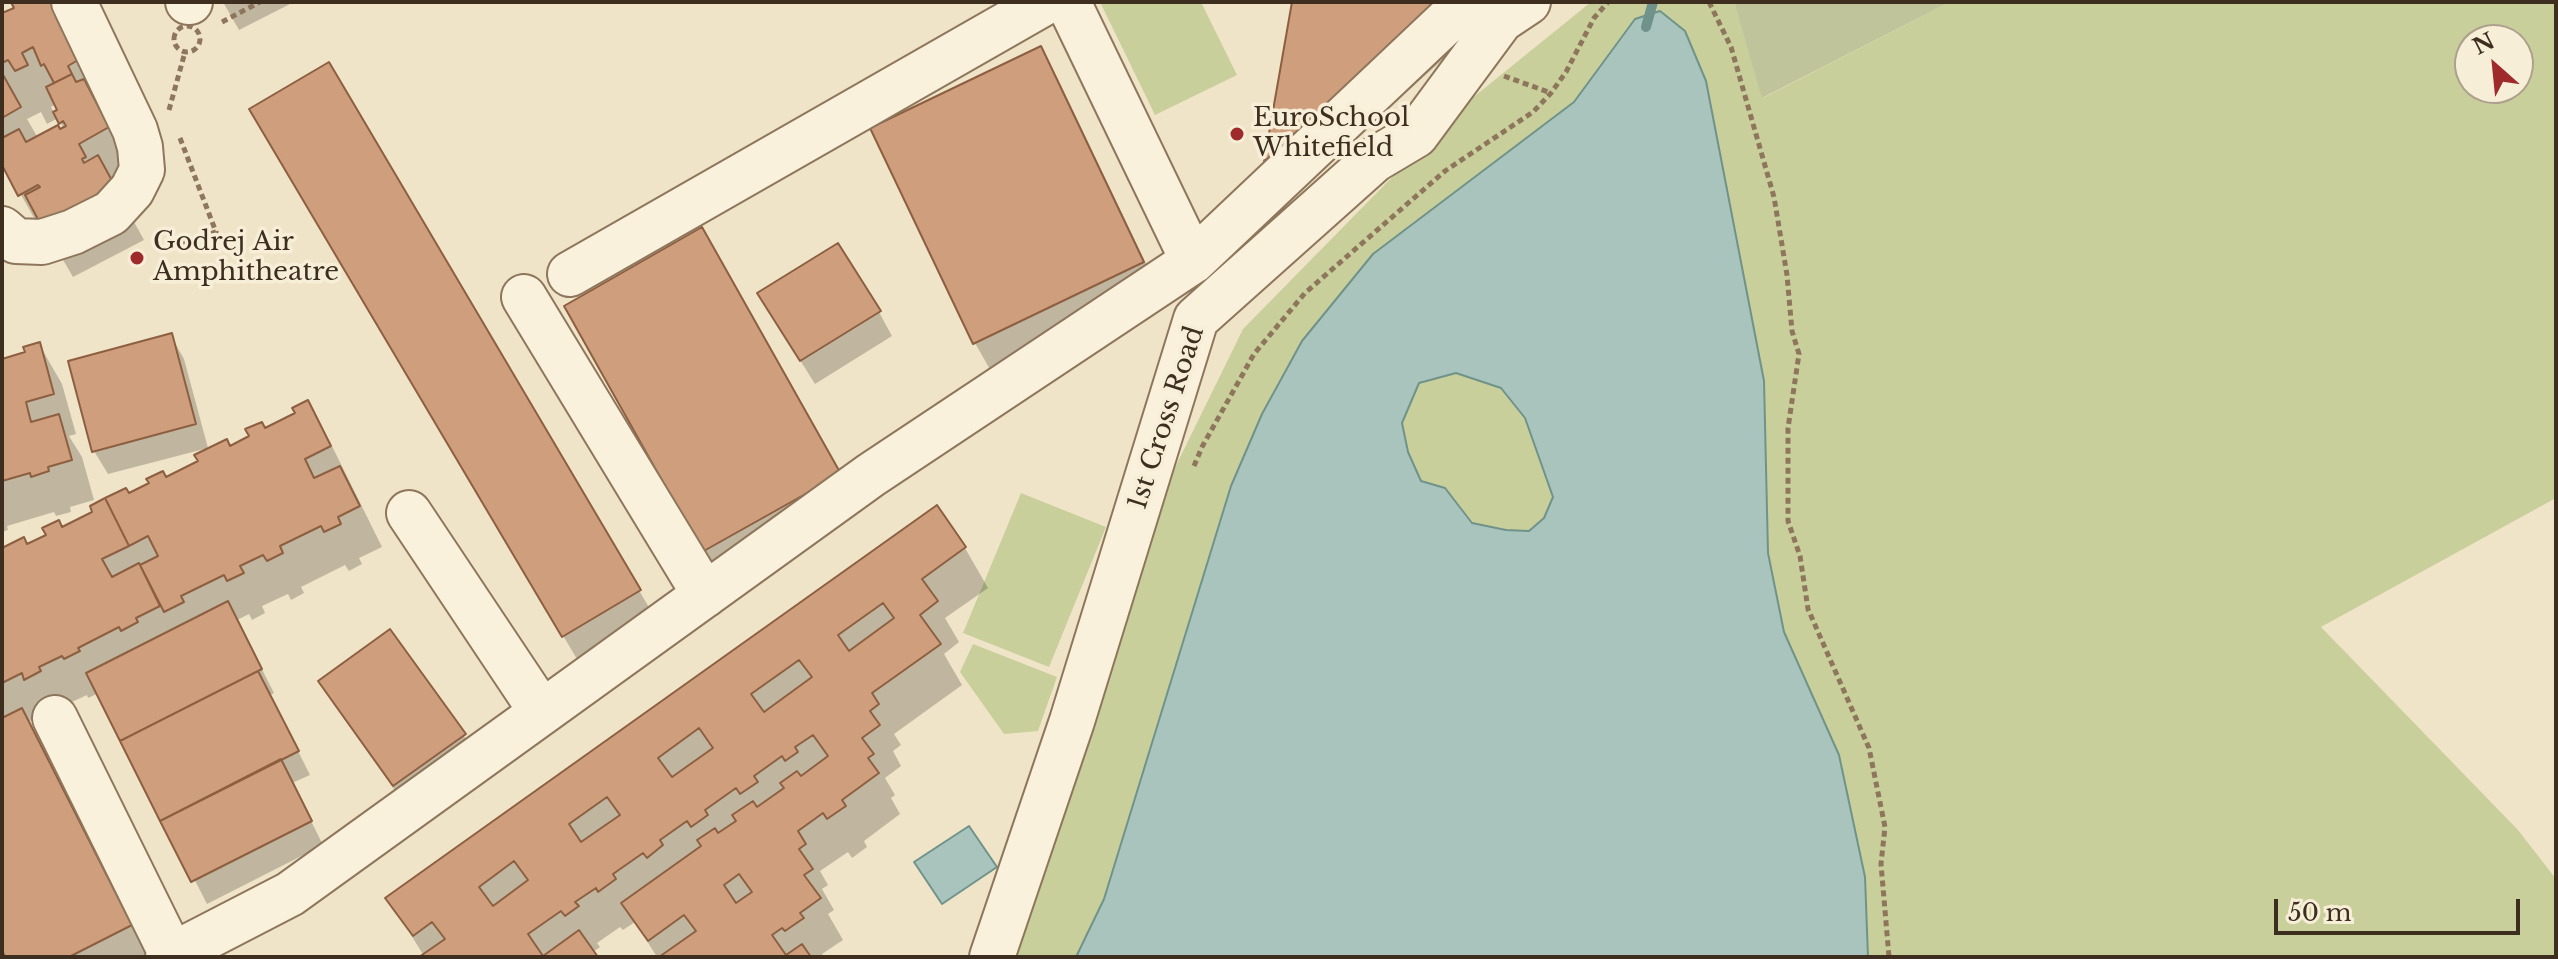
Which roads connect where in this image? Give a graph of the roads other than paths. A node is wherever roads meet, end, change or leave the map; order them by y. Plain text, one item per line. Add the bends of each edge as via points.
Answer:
1 (74, 2) edge
2 (1046, 2) edge
3 (1068, 2) edge
4 (1467, 2) edge
5 (1528, 2) edge
6 (2, 229) edge
7 (1193, 261) junction
8 (570, 274) dead end
9 (524, 297) dead end
10 (409, 513) dead end
11 (705, 595) junction
12 (541, 711) junction
13 (55, 718) dead end
14 (170, 956) edge
15 (992, 957) edge

1 - 6 street via 135,130 142,170 111,213 73,232 42,242 16,241
2 - 8 street
3 - 7 street
4 - 7 street
5 - 15 street, 1st Cross Road via 1501,20 1416,135 1374,160 1196,319 1072,721
7 - 11 street via 871,475
9 - 11 street
10 - 12 street
11 - 12 street
12 - 14 street via 290,894
13 - 14 street

